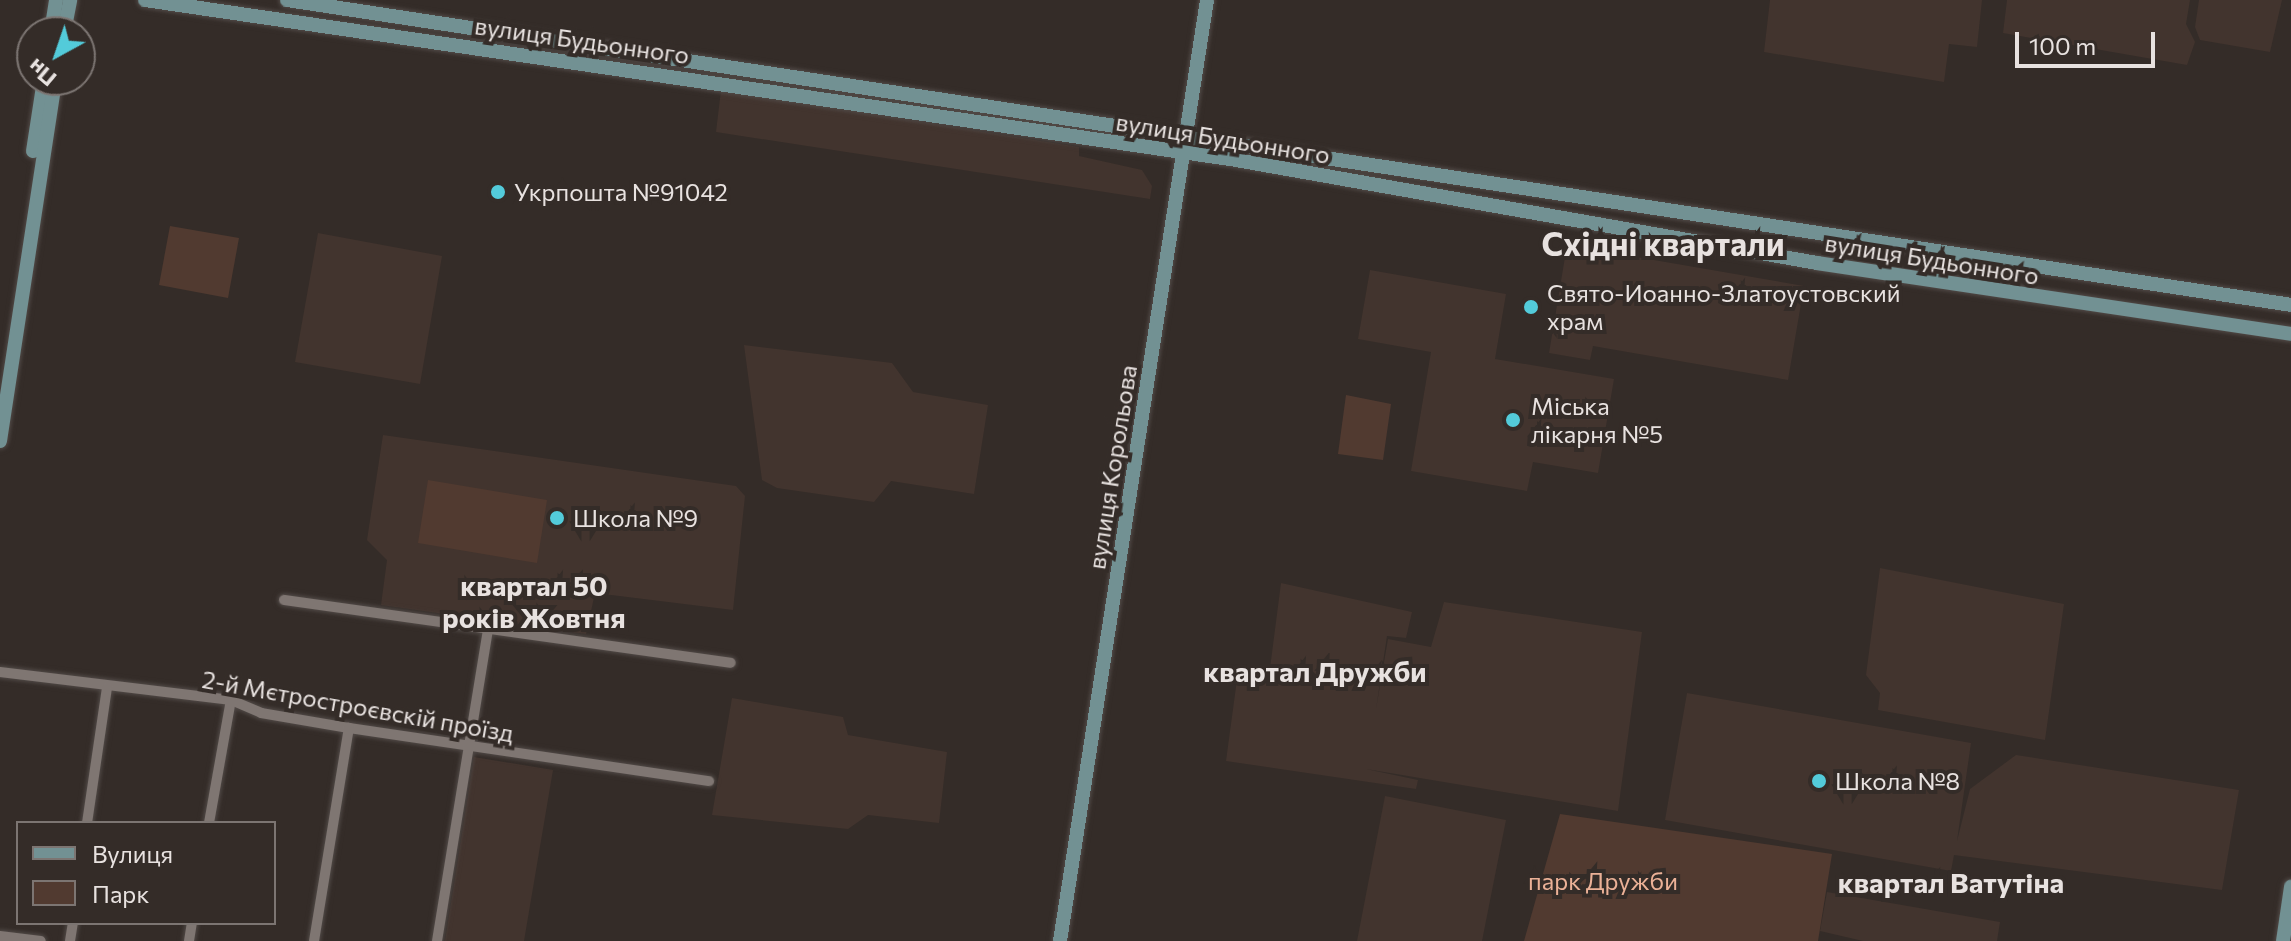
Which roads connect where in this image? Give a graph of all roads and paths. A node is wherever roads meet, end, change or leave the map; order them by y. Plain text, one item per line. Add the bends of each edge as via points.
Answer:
1 (145, 0) edge
2 (287, 0) edge
3 (1207, 0) edge
4 (42, 96) edge
5 (53, 96) edge
6 (1186, 134) junction
7 (1183, 153) junction
8 (2291, 305) edge
9 (2291, 334) edge
10 (0, 374) edge
11 (0, 441) edge
12 (284, 600) dead end
13 (488, 628) junction
14 (731, 663) dead end
15 (0, 672) edge
16 (107, 688) junction
17 (231, 700) junction
18 (349, 728) junction
19 (469, 746) junction
20 (709, 781) dead end
21 (87, 821) edge
22 (209, 821) edge
23 (2291, 887) edge
24 (0, 936) edge
25 (41, 941) edge
26 (314, 941) edge
27 (437, 941) edge
28 (1060, 941) edge
29 (2283, 941) edge

1 - 7 main road, вулиця Будьонного
2 - 6 main road, вулиця Будьонного
3 - 6 main road, вулиця Корольова
4 - 10 main road
5 - 11 main road
6 - 7 main road, вулиця Корольова
6 - 8 main road, вулиця Будьонного
7 - 9 main road, вулиця Будьонного via 1817,263
7 - 28 main road, вулиця Корольова
12 - 13 street
13 - 14 street
13 - 19 street
15 - 16 street, 2-й Мєтростроєвскій проїзд
16 - 17 street, 2-й Мєтростроєвскій проїзд
16 - 21 street
17 - 18 street, 2-й Мєтростроєвскій проїзд via 261,713
17 - 22 street
18 - 19 street, 2-й Мєтростроєвскій проїзд
18 - 26 street
19 - 20 street, 2-й Мєтростроєвскій проїзд
19 - 27 street
23 - 29 main road
24 - 25 street

